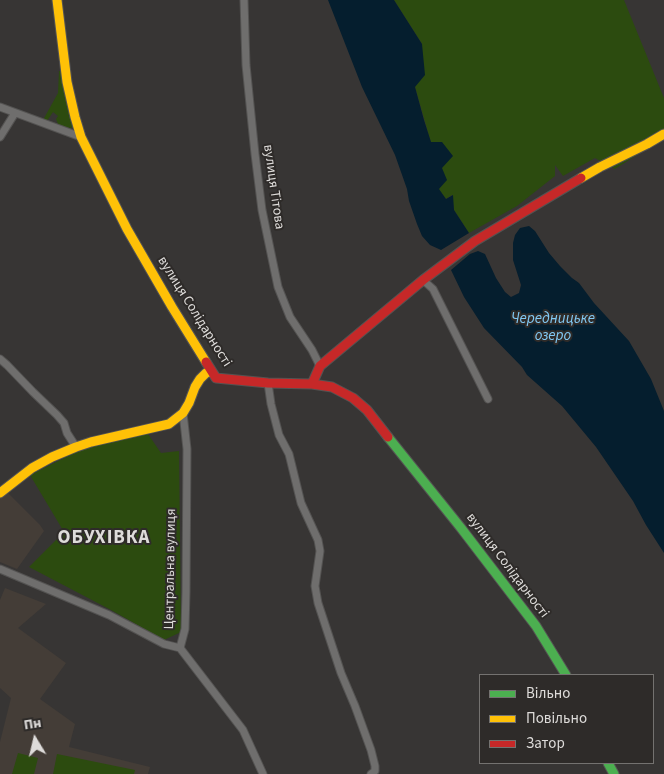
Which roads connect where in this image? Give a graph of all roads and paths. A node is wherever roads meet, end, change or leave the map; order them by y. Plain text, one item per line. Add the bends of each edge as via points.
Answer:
1 (57, 0) edge
2 (244, 0) edge
3 (0, 107) edge
4 (15, 113) junction
5 (664, 134) edge
6 (0, 137) edge
7 (81, 137) junction
8 (423, 280) junction
9 (0, 359) edge
10 (320, 366) junction
11 (211, 370) junction
12 (268, 383) junction
13 (312, 384) junction
14 (488, 399) dead end
15 (183, 413) junction
16 (76, 447) junction
17 (0, 492) edge
18 (0, 569) edge
19 (180, 648) junction
20 (565, 674) edge
21 (263, 774) edge
22 (371, 774) edge

1 - 7 main road, вулиця Солідарності via 67,82
2 - 10 street, вулиця Тітова via 249,103 262,210 278,287 290,317
3 - 4 street
4 - 6 street
4 - 7 street
5 - 8 main road via 600,167 475,241
7 - 11 main road, вулиця Солідарності via 127,229
8 - 10 main road
8 - 14 street via 433,289
9 - 16 street via 64,423
10 - 13 main road
11 - 12 main road, вулиця Солідарності via 216,378
11 - 15 main road via 195,386
12 - 13 main road, вулиця Солідарності
12 - 22 street via 279,435 289,454 301,503 318,540 320,551 315,586 318,604 373,758 375,771
13 - 20 main road, вулиця Солідарності via 343,392 367,410 536,626
15 - 16 main road via 169,424
15 - 19 street, Центральна вулиця via 187,449 186,592 185,629
16 - 17 main road via 32,468
18 - 19 street, Центральна вулиця via 109,615 164,644
19 - 21 street via 244,730

